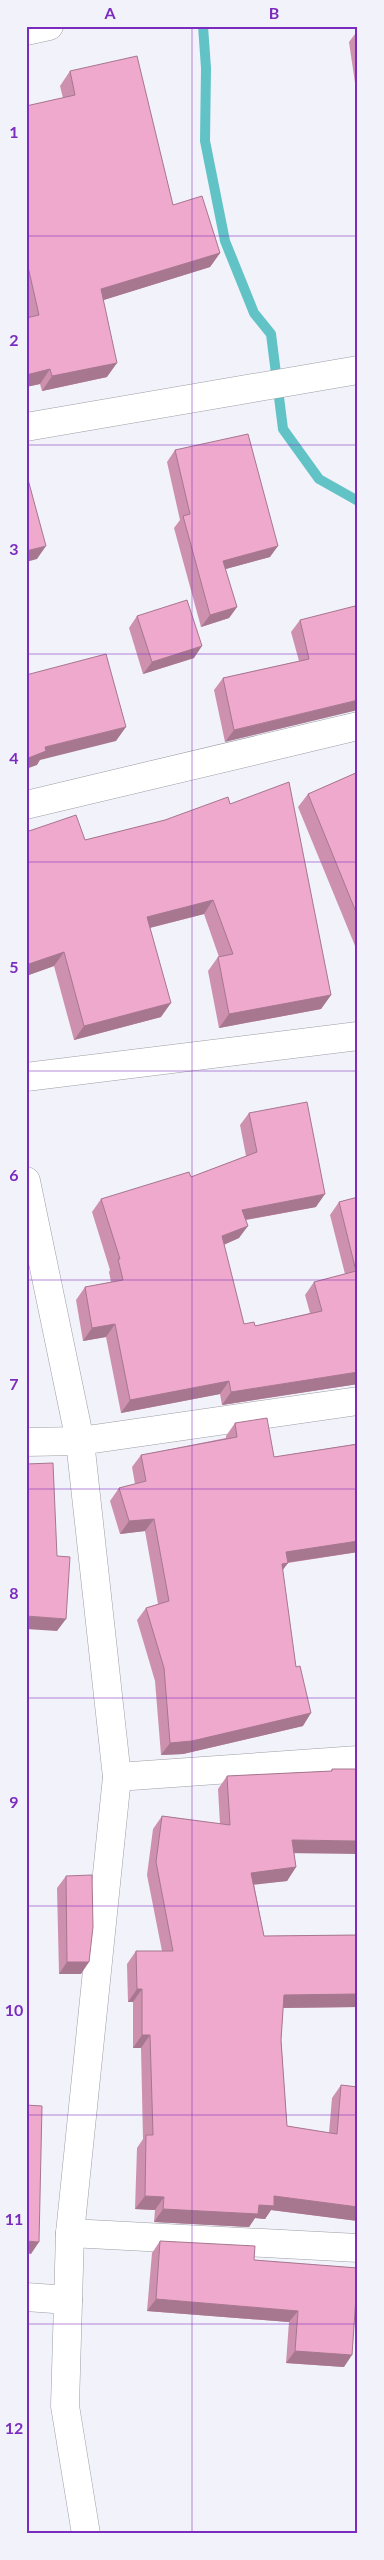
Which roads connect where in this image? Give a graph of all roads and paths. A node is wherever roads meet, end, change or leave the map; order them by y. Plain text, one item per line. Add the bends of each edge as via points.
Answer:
1 (50, 26) edge
2 (26, 30) edge
3 (358, 370) edge
4 (26, 427) edge
5 (358, 726) edge
6 (26, 805) edge
7 (358, 1036) edge
8 (26, 1077) edge
9 (26, 1181) edge
10 (358, 1401) edge
11 (80, 1441) junction
12 (26, 1442) edge
13 (358, 1760) edge
14 (117, 1777) junction
15 (70, 2233) junction
16 (358, 2248) edge
17 (26, 2297) edge
18 (68, 2300) junction
19 (86, 2534) edge

1 - 2 street
3 - 4 street
5 - 6 street
7 - 8 street
9 - 11 street
10 - 11 street
11 - 12 street
11 - 14 street
13 - 14 street
14 - 15 street
15 - 16 street
15 - 18 street
17 - 18 street
18 - 19 street via 64,2406

